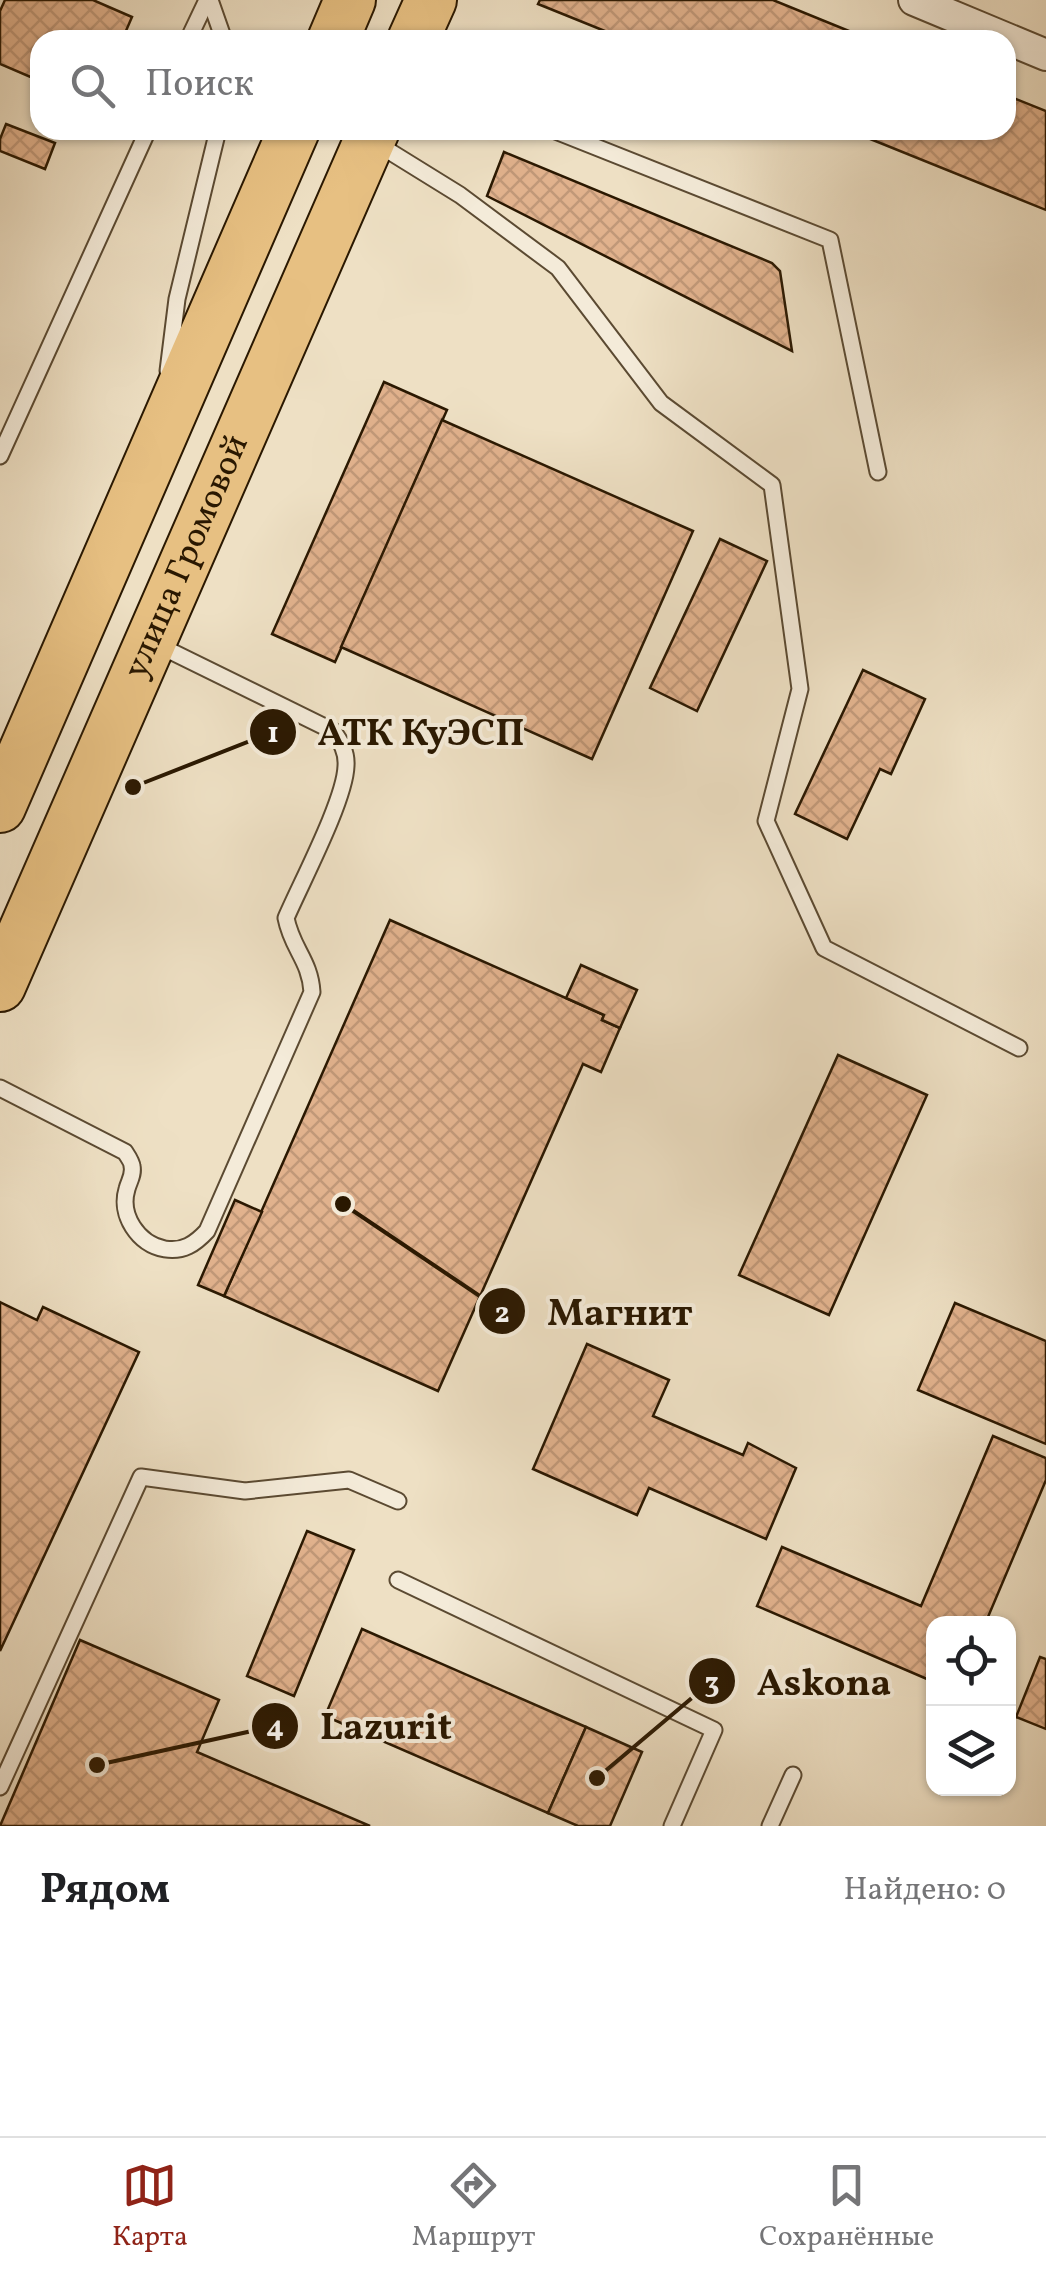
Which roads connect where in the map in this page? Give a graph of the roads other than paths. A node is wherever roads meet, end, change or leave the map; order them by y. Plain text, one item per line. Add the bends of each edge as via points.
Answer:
1 (208, 0) edge
2 (350, 0) edge
3 (431, 0) edge
4 (914, 0) edge
5 (193, 30) edge
6 (220, 30) edge
7 (336, 30) edge
8 (418, 30) edge
9 (985, 30) edge
10 (1016, 43) edge
11 (1046, 56) edge
12 (143, 140) edge
13 (216, 140) edge
14 (290, 140) edge
15 (370, 140) edge
16 (379, 140) edge
17 (578, 140) edge
18 (159, 441) junction
19 (0, 456) edge
20 (878, 472) dead end
21 (151, 642) junction
22 (0, 807) edge
23 (0, 986) edge
24 (1020, 1048) dead end
25 (0, 1088) edge
26 (398, 1501) dead end
27 (398, 1580) dead end
28 (7, 1754) edge
29 (793, 1775) dead end
30 (0, 1788) edge
31 (672, 1826) edge
32 (770, 1826) edge

1 - 5 lane
1 - 6 lane
2 - 7 main road
3 - 8 main road
4 - 9 street
10 - 11 street
12 - 19 lane
13 - 18 lane via 177,299
14 - 18 main road, улица Громовой
15 - 21 main road, улица Громовой
16 - 24 lane via 558,268 662,403 772,485 800,689 766,821 824,948
17 - 20 lane via 830,240
18 - 22 main road, улица Громовой
21 - 23 main road, улица Громовой
21 - 25 lane via 334,731 344,746 341,790 286,918 310,969 312,992 207,1231 180,1249 151,1244 130,1224 126,1191 132,1164 125,1152
26 - 28 lane via 349,1480 244,1491 141,1477
27 - 31 lane via 714,1730
28 - 30 lane
29 - 32 lane

